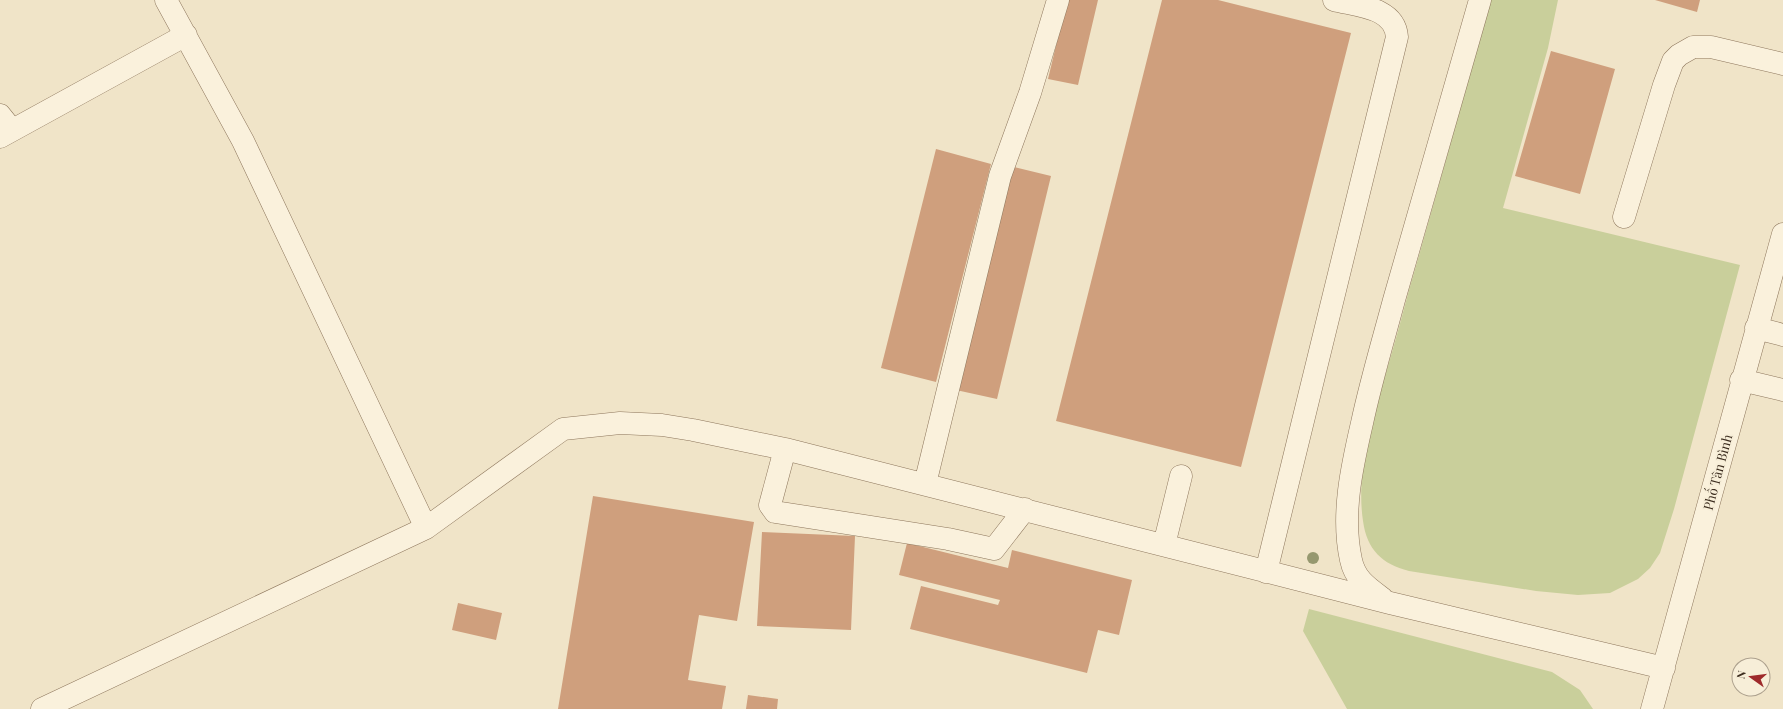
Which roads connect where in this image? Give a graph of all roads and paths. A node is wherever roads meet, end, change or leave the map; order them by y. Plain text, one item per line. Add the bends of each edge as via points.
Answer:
1 (166, 0) edge
2 (1058, 0) edge
3 (1334, 0) edge
4 (1480, 0) edge
5 (186, 35) junction
6 (1783, 64) edge
7 (4, 127) edge
8 (1624, 217) dead end
9 (1783, 234) edge
10 (1756, 328) junction
11 (1783, 335) edge
12 (1741, 380) junction
13 (1783, 390) edge
14 (785, 449) junction
15 (1181, 476) dead end
16 (924, 484) junction
17 (1025, 509) junction
18 (426, 528) junction
19 (1164, 545) junction
20 (1266, 572) junction
21 (1390, 603) junction
22 (1664, 668) junction
23 (42, 709) edge
24 (1652, 709) edge

1 - 5 street
2 - 16 street via 1030,93 1000,176
3 - 20 street via 1381,12 1393,22 1397,37
4 - 21 street via 1378,358 1360,430 1350,487 1348,534 1354,569 1363,583
5 - 7 street
5 - 18 street via 243,141
6 - 8 street via 1712,47 1693,47 1679,55 1673,62 1664,85
9 - 10 street, Phố Tân Bình
10 - 11 street
10 - 12 street, Phố Tân Bình
12 - 13 street
12 - 22 street, Phố Tân Bình
14 - 16 street
14 - 17 street via 770,505 776,512 948,539 994,549
14 - 18 street via 662,425 620,423 563,429
15 - 19 street
16 - 17 street
17 - 19 street
18 - 23 street
19 - 20 street
20 - 21 street
21 - 22 street
22 - 24 street, Phố Tân Bình

